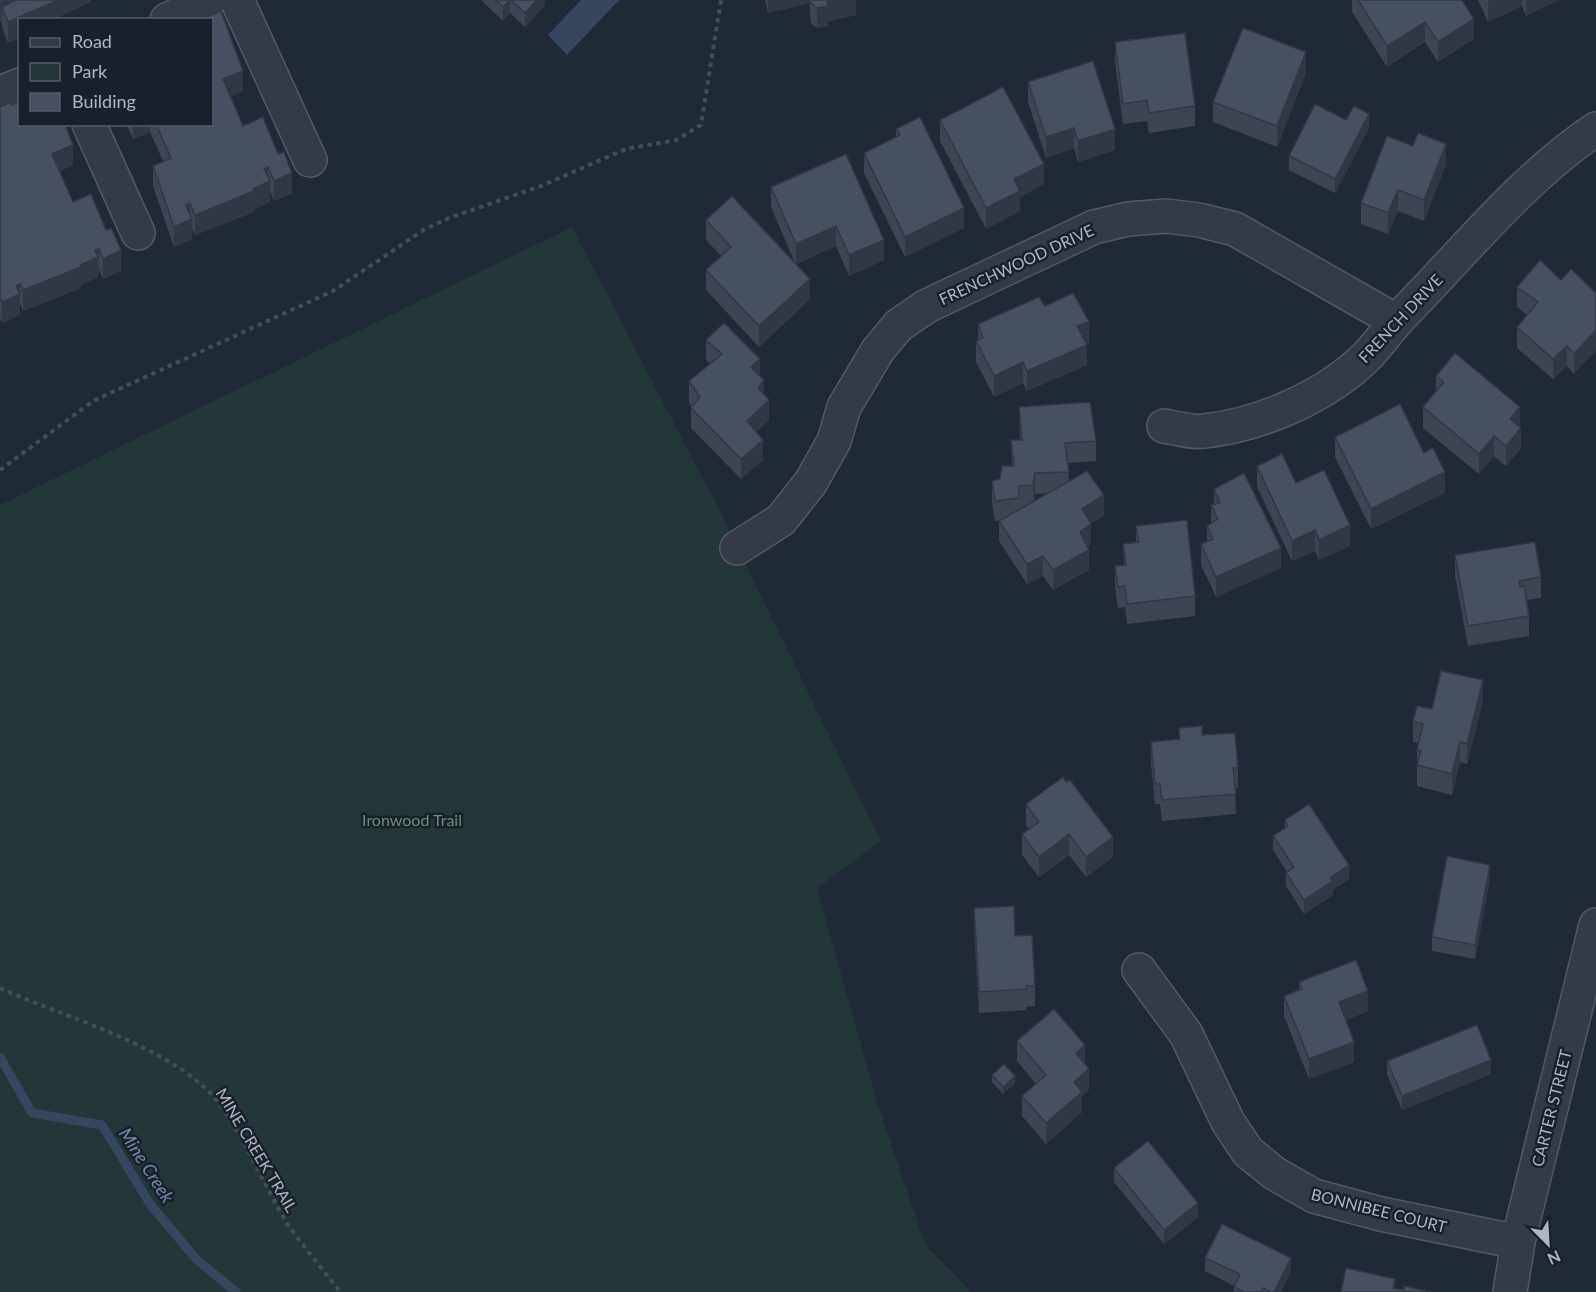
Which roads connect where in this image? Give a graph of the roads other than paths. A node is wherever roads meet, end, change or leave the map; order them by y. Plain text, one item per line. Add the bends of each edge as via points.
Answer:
1 (154, 0) edge
2 (209, 0) edge
3 (237, 0) edge
4 (164, 18) edge
5 (169, 18) edge
6 (90, 126) edge
7 (1596, 129) edge
8 (310, 160) dead end
9 (138, 233) dead end
10 (1396, 321) junction
11 (1164, 426) dead end
12 (737, 548) dead end
13 (1596, 925) edge
14 (1139, 970) dead end
15 (1518, 1242) junction
16 (1510, 1292) edge

1 - 4 street
2 - 5 street
3 - 8 street
6 - 9 street
7 - 10 street, FRENCH DRIVE via 1551,162
10 - 11 street, FRENCH DRIVE via 1367,356 1330,386 1288,406 1251,421 1202,432
10 - 12 street, FRENCHWOOD DRIVE via 1235,229 1166,216 1094,226 927,306 899,325 878,350 844,406 834,441 811,482 781,520
13 - 15 street, CARTER STREET
14 - 15 street, BONNIBEE COURT via 1186,1034 1228,1122 1248,1152 1274,1173 1314,1196
15 - 16 street, CARTER STREET

